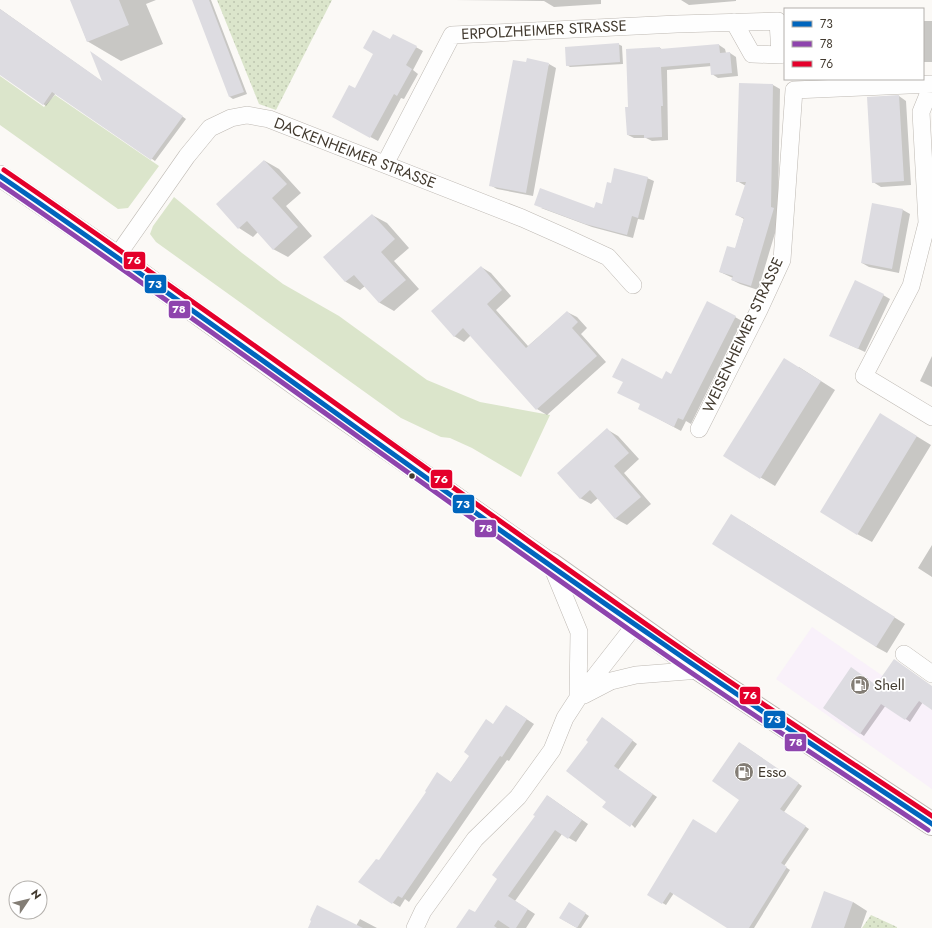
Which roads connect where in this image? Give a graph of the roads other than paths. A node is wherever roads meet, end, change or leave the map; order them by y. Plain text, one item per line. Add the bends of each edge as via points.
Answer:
1 (734, 22) dead end
2 (932, 84) edge
3 (385, 164) junction
4 (0, 176) edge
5 (117, 256) junction
6 (633, 285) dead end
7 (932, 417) edge
8 (699, 429) dead end
9 (551, 564) junction
10 (635, 625) junction
11 (904, 654) dead end
12 (700, 670) junction
13 (932, 674) edge
14 (578, 698) junction
15 (932, 824) edge
16 (415, 928) edge

1 - 3 street, ERPOLZHEIMER STRASSE via 452,34
2 - 7 street via 921,112 927,223 911,286 864,376
2 - 8 street, WEISENHEIMER STRASSE via 794,90 782,260
3 - 5 street, DACKENHEIMER STRASSE via 269,119 247,115 231,118 210,128 186,156
3 - 6 street, DACKENHEIMER STRASSE via 522,218 608,257
4 - 5 street
5 - 9 street
9 - 10 main road
9 - 14 street via 579,632
10 - 12 main road
10 - 14 street
11 - 13 street
12 - 14 street via 636,675 611,681
12 - 15 main road
14 - 16 street via 565,718 548,756 518,797 475,839 423,911

